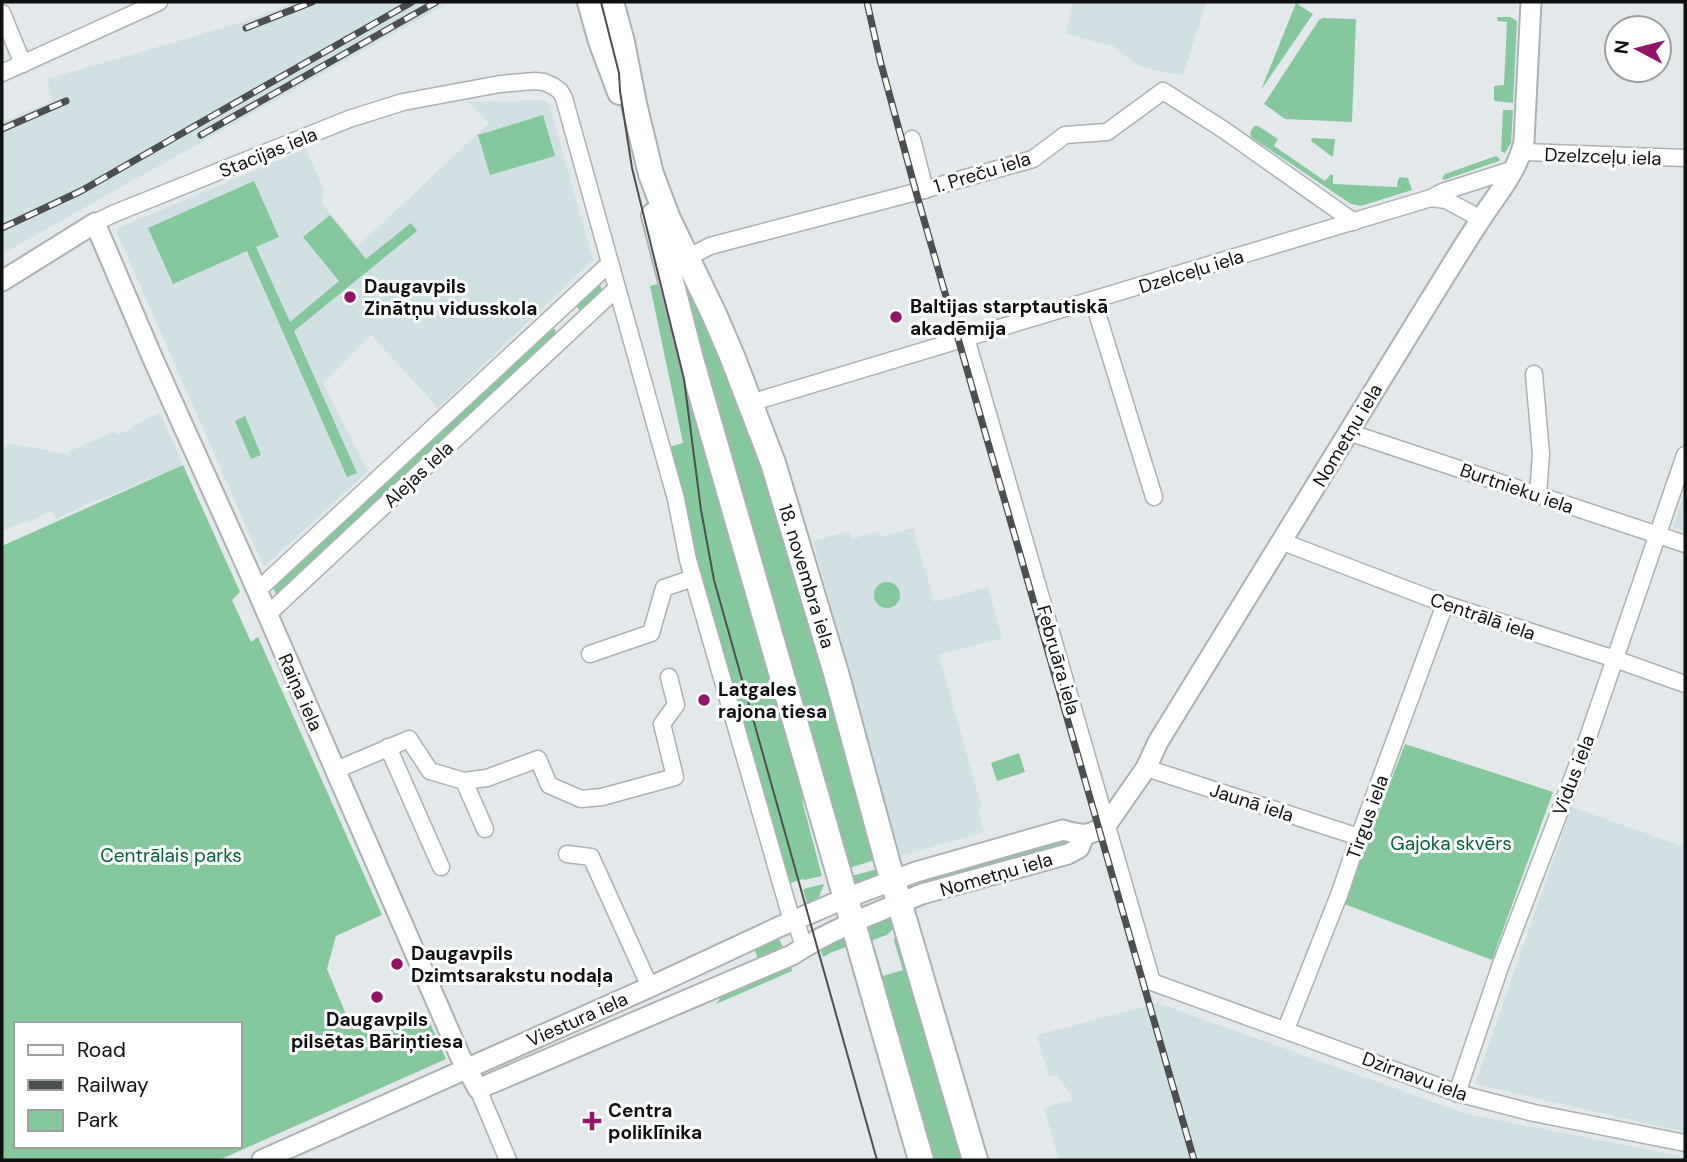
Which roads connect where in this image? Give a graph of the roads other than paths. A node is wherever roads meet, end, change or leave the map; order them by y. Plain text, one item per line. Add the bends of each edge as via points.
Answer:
1 (159, 2) edge
2 (590, 2) edge
3 (611, 2) edge
4 (1531, 2) edge
5 (2, 13) edge
6 (23, 64) junction
7 (2, 74) edge
8 (912, 139) dead end
9 (1685, 158) edge
10 (1518, 161) junction
11 (925, 190) junction
12 (1431, 198) junction
13 (1481, 219) junction
14 (1354, 222) junction
15 (95, 223) junction
16 (687, 258) junction
17 (609, 264) junction
18 (2, 281) edge
19 (616, 289) junction
20 (1093, 300) junction
21 (552, 317) junction
22 (568, 334) junction
23 (967, 338) junction
24 (1534, 374) dead end
25 (750, 403) junction
26 (1348, 432) junction
27 (1685, 455) edge
28 (1538, 495) junction
29 (1154, 497) dead end
30 (1658, 535) junction
31 (1283, 542) junction
32 (1685, 544) edge
33 (693, 578) junction
34 (257, 591) junction
35 (1445, 604) junction
36 (267, 615) junction
37 (590, 654) dead end
38 (1615, 659) junction
39 (669, 677) dead end
40 (1685, 684) edge
41 (388, 747) junction
42 (1146, 768) junction
43 (336, 770) junction
44 (464, 781) junction
45 (1107, 824) junction
46 (485, 829) dead end
47 (1359, 837) junction
48 (566, 854) dead end
49 (441, 867) dead end
50 (897, 892) junction
51 (846, 898) junction
52 (792, 921) junction
53 (853, 923) junction
54 (804, 947) junction
55 (1153, 982) joint
56 (650, 987) junction
57 (1286, 1029) junction
58 (467, 1068) junction
59 (478, 1089) junction
60 (1457, 1093) junction
61 (1685, 1143) edge
62 (262, 1160) edge
63 (508, 1160) edge
64 (921, 1160) edge
65 (975, 1160) edge

1 - 6 street
2 - 51 main road via 636,145 691,359
3 - 16 main road, 18. novembra iela via 652,174
4 - 10 street, Nometņu iela via 1527,108
5 - 6 street
6 - 7 street
8 - 11 street
9 - 10 street, Dzelzceļu iela
10 - 12 street, Dzelceļu iela
10 - 13 street, Nometņu iela
11 - 14 street, 1. Preču iela via 1033,159 1065,135 1107,132 1163,92
11 - 16 street, 1. Preču iela via 710,246
12 - 13 street via 1446,200
12 - 14 street, Dzelceļu iela
13 - 26 street, Nometņu iela
14 - 20 street, Dzelceļu iela
15 - 17 street, Stacijas iela via 349,119 403,102 535,81 553,86 564,98
15 - 18 street, Stacijas iela
15 - 34 street, Raiņa iela
16 - 25 main road, 18. novembra iela
17 - 19 street
17 - 21 street, Alejas iela
19 - 22 street, Alejas iela
19 - 33 street via 676,499
20 - 23 street, Dzelceļu iela
20 - 29 street
21 - 22 street
21 - 34 street, Alejas iela
22 - 36 street, Alejas iela
23 - 25 street, Dzelceļu iela
23 - 45 street, Februāra iela
24 - 28 street via 1541,454
25 - 50 main road, 18. novembra iela via 777,475
26 - 28 street, Burtnieku iela
26 - 31 street, Nometņu iela
27 - 30 street, Vidus iela
28 - 30 street, Burtnieku iela
30 - 32 street, Burtnieku iela
30 - 38 street, Vidus iela
31 - 35 street, Centrālā iela
31 - 42 street, Nometņu iela
33 - 37 street via 664,588 651,633
33 - 52 street
34 - 36 street, Raiņa iela
35 - 38 street, Centrālā iela
35 - 47 street, Tirgus iela
36 - 43 street, Raiņa iela
38 - 40 street, Centrālā iela
38 - 60 street, Vidus iela
39 - 44 street via 676,705 662,724 675,777 581,799 549,785 538,759 487,778
41 - 43 street
41 - 44 street via 409,739 430,771
41 - 49 street
42 - 45 street, Nometņu iela
42 - 47 street, Jaunā iela
43 - 58 street, Raiņa iela
44 - 46 street
45 - 50 street, Nometņu iela via 1084,836 1079,848 1068,854 922,894
45 - 55 street, Februāra iela
47 - 57 street, Tirgus iela
48 - 56 street via 591,857
50 - 51 street, Viestura iela
50 - 53 street, Viestura iela
50 - 65 main road, 18. novembra iela
51 - 52 street, Viestura iela
51 - 53 main road
52 - 54 street
52 - 56 street, Viestura iela
53 - 54 street, Viestura iela
53 - 64 main road
54 - 59 street, Viestura iela
55 - 57 street, Dzirnavu iela
56 - 58 street, Viestura iela
57 - 60 street, Dzirnavu iela
58 - 59 street, Raiņa iela
58 - 62 street, Viestura iela
59 - 63 street, Raiņa iela
60 - 61 street, Dzirnavu iela

